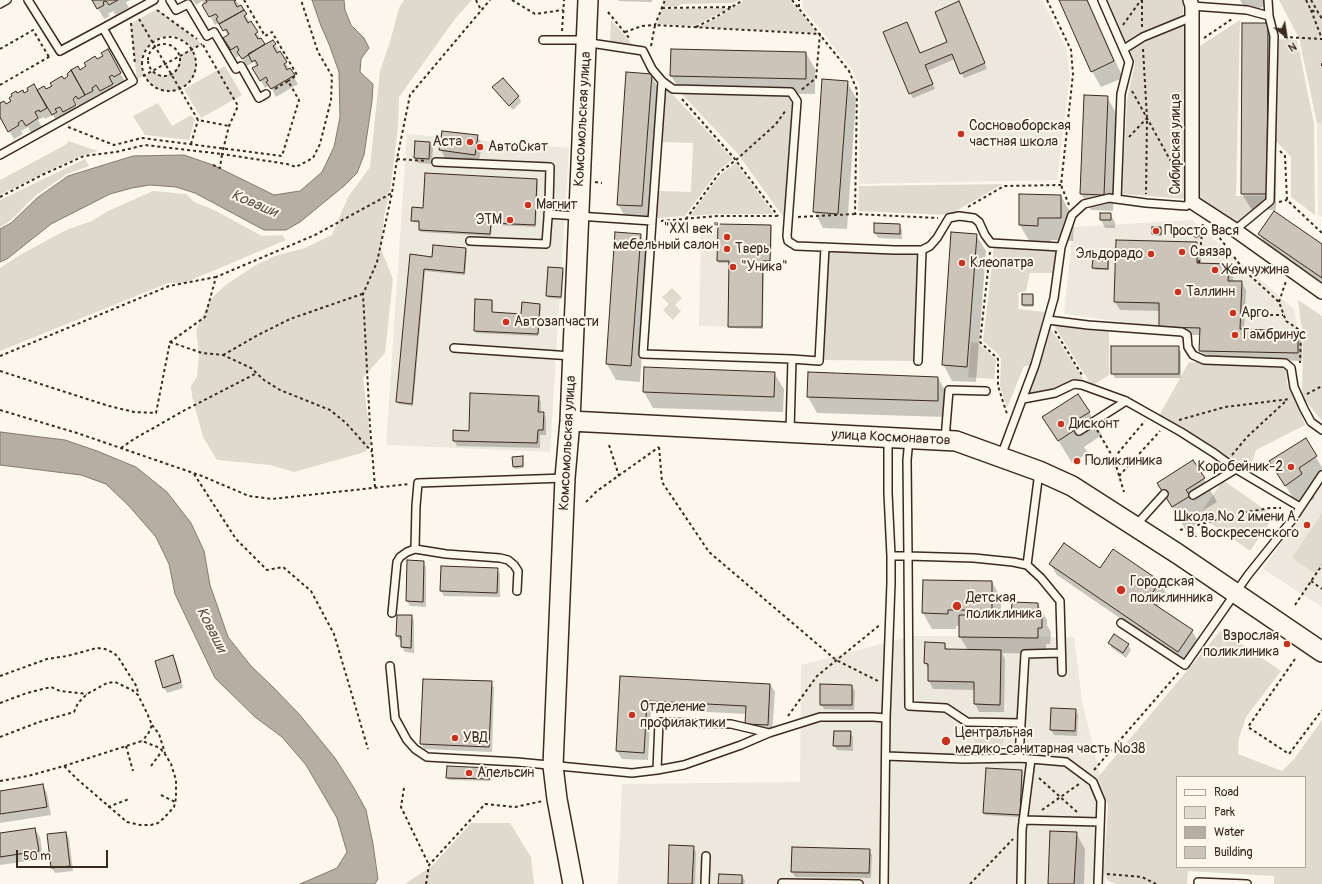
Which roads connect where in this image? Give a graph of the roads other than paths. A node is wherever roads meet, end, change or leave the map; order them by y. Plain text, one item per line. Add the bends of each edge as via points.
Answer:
1 (7, 0) edge
2 (28, 0) edge
3 (154, 0) edge
4 (170, 0) edge
5 (588, 0) edge
6 (1102, 0) edge
7 (1268, 0) edge
8 (0, 4) edge
9 (1191, 8) edge
10 (1269, 16) junction
11 (103, 28) junction
12 (542, 40) dead end
13 (587, 42) junction
14 (1124, 49) junction
15 (662, 82) junction
16 (266, 94) road end
17 (0, 155) edge
18 (436, 162) road end
19 (1117, 199) junction
20 (1192, 202) junction
21 (548, 214) junction
22 (579, 216) junction
23 (652, 221) junction
24 (1236, 230) junction
25 (470, 241) dead end
26 (825, 247) junction
27 (1061, 247) junction
28 (922, 250) junction
29 (1322, 292) edge
30 (1048, 320) junction
31 (454, 348) dead end
32 (573, 356) junction
33 (792, 359) junction
34 (918, 361) dead end
35 (986, 391) dead end
36 (1023, 399) junction
37 (1126, 401) junction
38 (570, 421) junction
39 (1322, 430) edge
40 (1078, 431) dead end
41 (790, 433) junction
42 (888, 438) junction
43 (910, 439) junction
44 (945, 441) junction
45 (1001, 457) junction
46 (1236, 469) junction
47 (1039, 471) junction
48 (1322, 475) edge
49 (565, 478) junction
50 (1164, 494) dead end
51 (1193, 495) dead end
52 (1300, 507) junction
53 (1135, 526) junction
54 (415, 549) junction
55 (891, 556) junction
56 (908, 556) junction
57 (1027, 565) junction
58 (517, 591) dead end
59 (1235, 594) junction
60 (392, 613) dead end
61 (1121, 623) dead end
62 (1322, 652) edge
63 (1060, 654) junction
64 (390, 666) dead end
65 (1062, 672) dead end
66 (886, 718) junction
67 (1021, 723) junction
68 (769, 733) junction
69 (886, 756) junction
70 (1019, 758) junction
71 (1031, 759) junction
72 (553, 766) junction
73 (657, 770) junction
74 (1023, 820) junction
75 (1100, 822) junction
76 (706, 856) dead end
77 (573, 884) edge
78 (705, 884) edge
79 (782, 884) edge
80 (859, 884) edge
81 (884, 884) edge
82 (1021, 884) edge
83 (1098, 884) edge
84 (1198, 884) edge
85 (1247, 884) edge

1 - 8 lane
2 - 11 lane via 60,51
3 - 11 lane
4 - 16 lane via 176,10 188,4 207,36 214,32 236,69 241,66 259,98
5 - 13 street, Комсомольская улица
6 - 14 lane
7 - 10 lane
9 - 10 lane via 1247,10
9 - 14 lane
9 - 20 street, Сибирская улица
10 - 24 lane via 1274,36 1270,201
11 - 17 lane via 135,80
12 - 13 lane
13 - 15 lane via 643,51
13 - 22 street, Комсомольская улица
14 - 19 lane via 1129,62 1121,94
15 - 23 lane
15 - 26 lane via 673,90 791,92 797,101 788,241 796,246
18 - 21 lane via 550,167
19 - 20 lane via 1186,206
19 - 27 lane via 1109,198 1084,204 1072,215
20 - 24 street, Сибирская улица
21 - 22 lane
21 - 25 lane via 546,244
22 - 23 lane
22 - 32 street, Комсомольская улица
23 - 33 lane via 643,354
24 - 29 street, Сибирская улица
26 - 28 lane
26 - 33 lane via 819,361
27 - 28 lane via 991,243 979,222 974,218 959,216 949,218 937,238
27 - 30 lane via 1054,298
28 - 34 lane
30 - 36 lane
30 - 39 lane via 1182,332 1187,336 1188,347 1193,355 1204,360 1285,363 1291,368 1294,386 1311,422
31 - 32 lane
32 - 38 street, Комсомольская улица
33 - 41 lane
35 - 44 lane via 949,390
36 - 37 lane via 1055,393 1074,384
36 - 45 lane
37 - 40 lane
37 - 46 lane
38 - 41 street, улица Космонавтов
38 - 49 street, Комсомольская улица
41 - 42 street, улица Космонавтов
42 - 43 street, улица Космонавтов
42 - 55 lane
43 - 44 street, улица Космонавтов
43 - 56 lane via 907,460
44 - 45 street, улица Космонавтов via 956,442
45 - 47 street, улица Космонавтов
46 - 51 lane
46 - 52 lane
47 - 53 street, улица Космонавтов via 1072,486
47 - 57 lane
48 - 52 lane
49 - 54 lane via 418,483
49 - 72 street, Комсомольская улица
50 - 53 lane
52 - 59 lane
53 - 59 street, улица Космонавтов
54 - 58 lane via 508,560 518,571
54 - 60 lane via 407,552 397,562
55 - 56 lane
55 - 66 lane
56 - 57 lane via 974,558
56 - 67 lane via 909,706 946,708 967,722
57 - 63 lane via 1060,601
59 - 61 lane via 1185,665
59 - 62 street, улица Космонавтов
63 - 65 lane
63 - 67 lane via 1025,654
64 - 72 lane via 395,718 407,740 427,757
66 - 68 lane via 820,717
66 - 69 lane
67 - 70 lane
68 - 73 lane via 710,757
68 - 73 lane via 731,724 659,722
69 - 70 lane
69 - 81 lane
70 - 71 lane
71 - 74 lane
71 - 75 lane via 1066,762 1093,782 1101,801
72 - 73 lane via 632,773
72 - 77 street, Комсомольская улица
74 - 75 lane
74 - 82 lane
75 - 83 lane
76 - 78 lane
79 - 80 lane
84 - 85 lane

